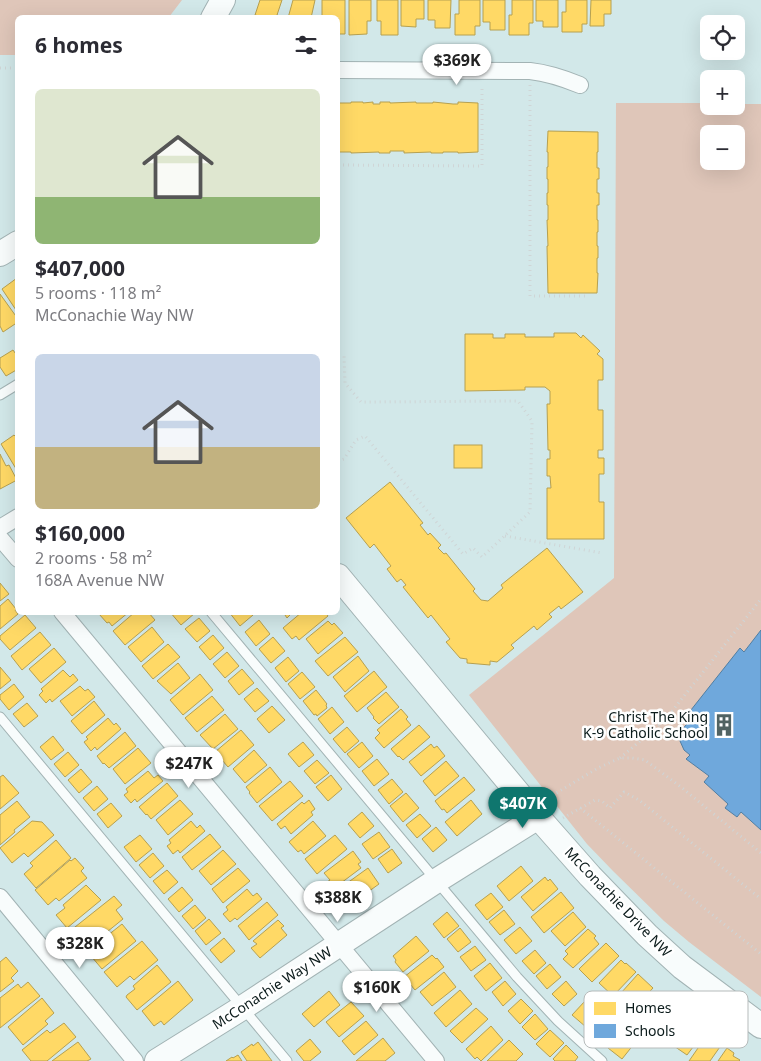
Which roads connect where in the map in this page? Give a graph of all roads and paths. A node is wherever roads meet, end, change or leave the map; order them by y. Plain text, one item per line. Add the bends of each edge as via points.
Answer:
1 (223, 0) edge
2 (215, 15) edge
3 (0, 68) edge
4 (15, 68) edge
5 (340, 70) edge
6 (482, 82) dead end
7 (530, 85) dead end
8 (580, 85) dead end
9 (340, 166) edge
10 (15, 245) edge
11 (0, 254) edge
12 (587, 296) dead end
13 (344, 355) dead end
14 (15, 386) edge
15 (0, 395) edge
16 (340, 460) edge
17 (15, 519) edge
18 (0, 528) edge
19 (504, 536) junction
20 (0, 538) edge
21 (602, 553) dead end
22 (15, 556) edge
23 (340, 578) edge
24 (761, 599) edge
25 (65, 615) edge
26 (214, 615) edge
27 (0, 717) edge
28 (620, 758) junction
29 (543, 807) junction
30 (580, 808) junction
31 (563, 818) dead end
32 (761, 853) edge
33 (436, 881) junction
34 (0, 897) edge
35 (761, 899) edge
36 (340, 945) junction
37 (761, 954) edge
38 (714, 991) edge
39 (242, 1008) junction
40 (748, 1016) edge
41 (761, 1026) edge
42 (584, 1045) edge
43 (588, 1048) edge
44 (136, 1061) edge
45 (157, 1061) edge
46 (287, 1061) edge
47 (436, 1061) edge
48 (602, 1061) edge

1 - 2 street
3 - 4 path
5 - 8 street via 530,71 543,72
6 - 9 path via 482,166
7 - 12 path via 530,296
10 - 11 street
13 - 19 path via 345,383 361,402 518,401 532,421 530,512
14 - 15 lane
16 - 19 path via 356,440 365,436 463,554 473,548 482,556
17 - 18 street
19 - 21 path
20 - 22 street
23 - 29 street, McConachie Drive NW
24 - 28 path via 665,720
25 - 36 street
26 - 33 lane
27 - 39 lane
28 - 29 path via 598,768
28 - 32 path via 645,760
29 - 33 street, McConachie Way NW
29 - 38 street, McConachie Drive NW via 590,876 647,935
30 - 31 path
30 - 35 path via 595,800 610,808 624,792 639,800
30 - 37 path
33 - 36 street, McConachie Way NW
33 - 42 lane via 517,977
34 - 44 street
36 - 39 street, McConachie Way NW
36 - 47 street
39 - 45 street, McConachie Way NW
39 - 46 lane
40 - 41 street, McConachie Drive NW
43 - 48 lane

